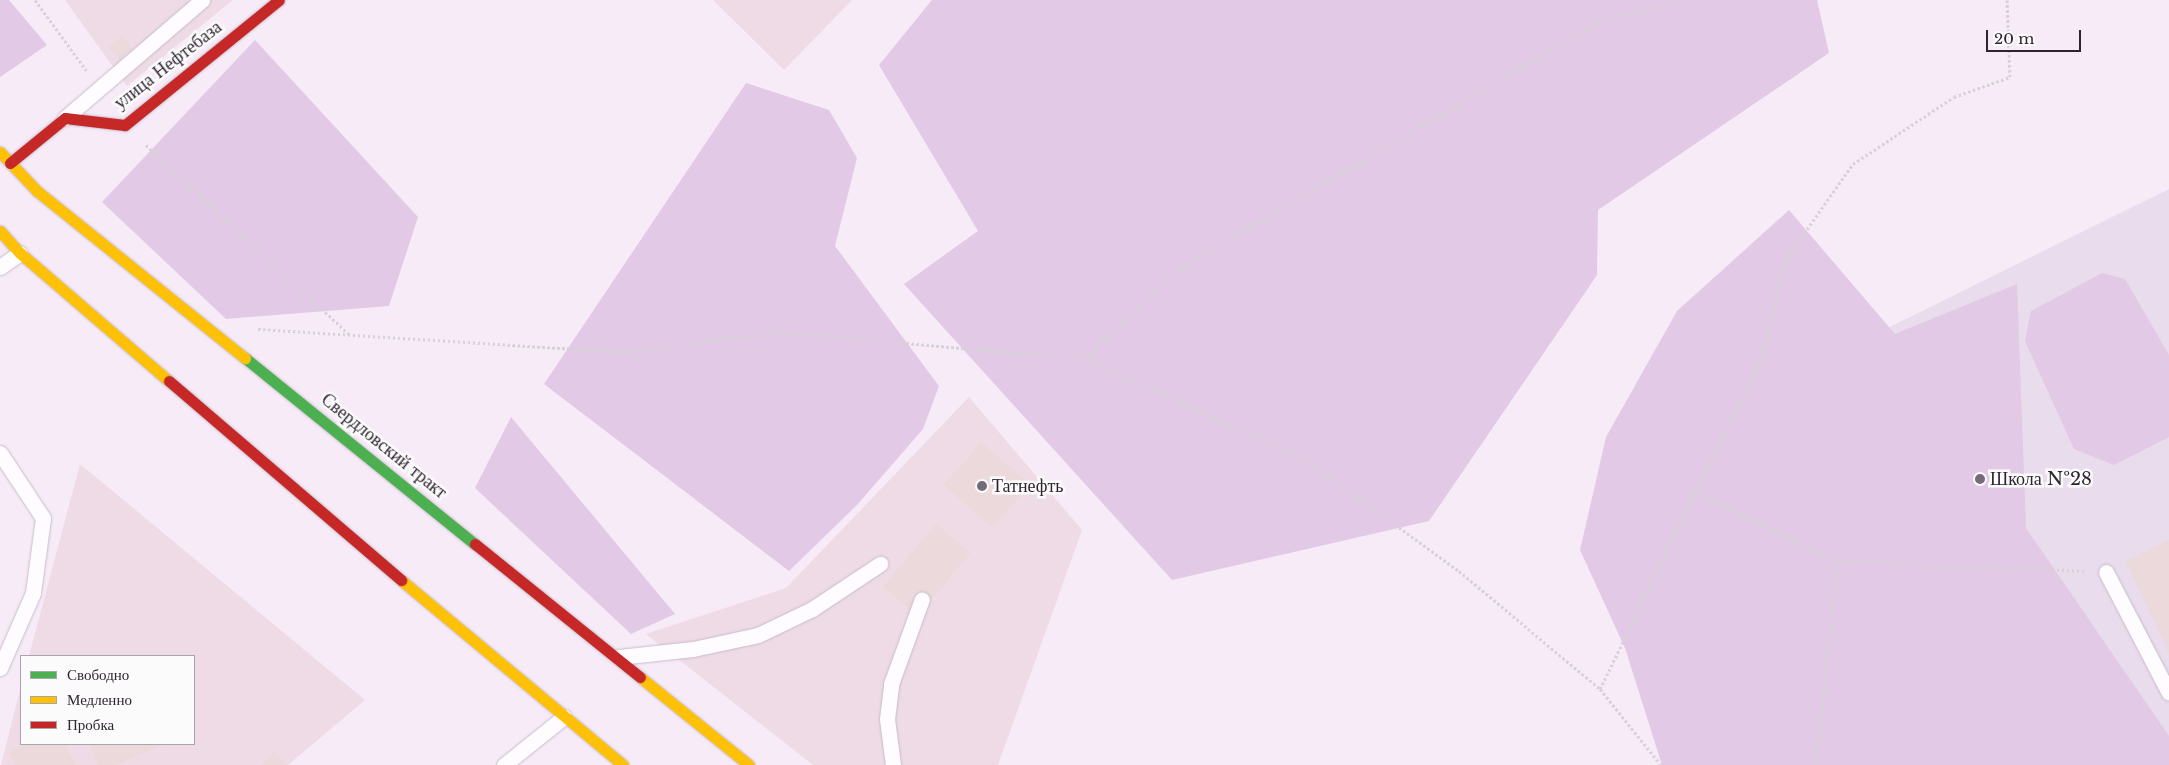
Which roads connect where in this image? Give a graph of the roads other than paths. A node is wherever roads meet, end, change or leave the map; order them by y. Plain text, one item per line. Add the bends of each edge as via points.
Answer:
1 (202, 0) edge
2 (280, 0) edge
3 (65, 118) junction
4 (0, 152) edge
5 (10, 163) junction
6 (0, 231) edge
7 (20, 253) junction
8 (0, 267) edge
9 (0, 453) edge
10 (880, 564) dead end
11 (2106, 572) road end
12 (922, 599) dead end
13 (619, 657) junction
14 (0, 668) edge
15 (2169, 692) edge
16 (564, 716) junction
17 (504, 765) edge
18 (623, 765) edge
19 (749, 765) edge
20 (892, 765) edge

1 - 3 lane
2 - 3 main road, улица Нефтебаза via 124,125
3 - 5 main road
4 - 5 main road, Свердловский тракт
5 - 13 main road, Свердловский тракт via 37,191
6 - 7 main road
7 - 8 lane
7 - 16 main road
9 - 14 lane via 43,518 33,593
10 - 13 lane via 812,609 758,635 693,649
11 - 15 lane
12 - 20 lane via 890,684 888,719
13 - 19 main road, Свердловский тракт
16 - 17 lane
16 - 18 main road

